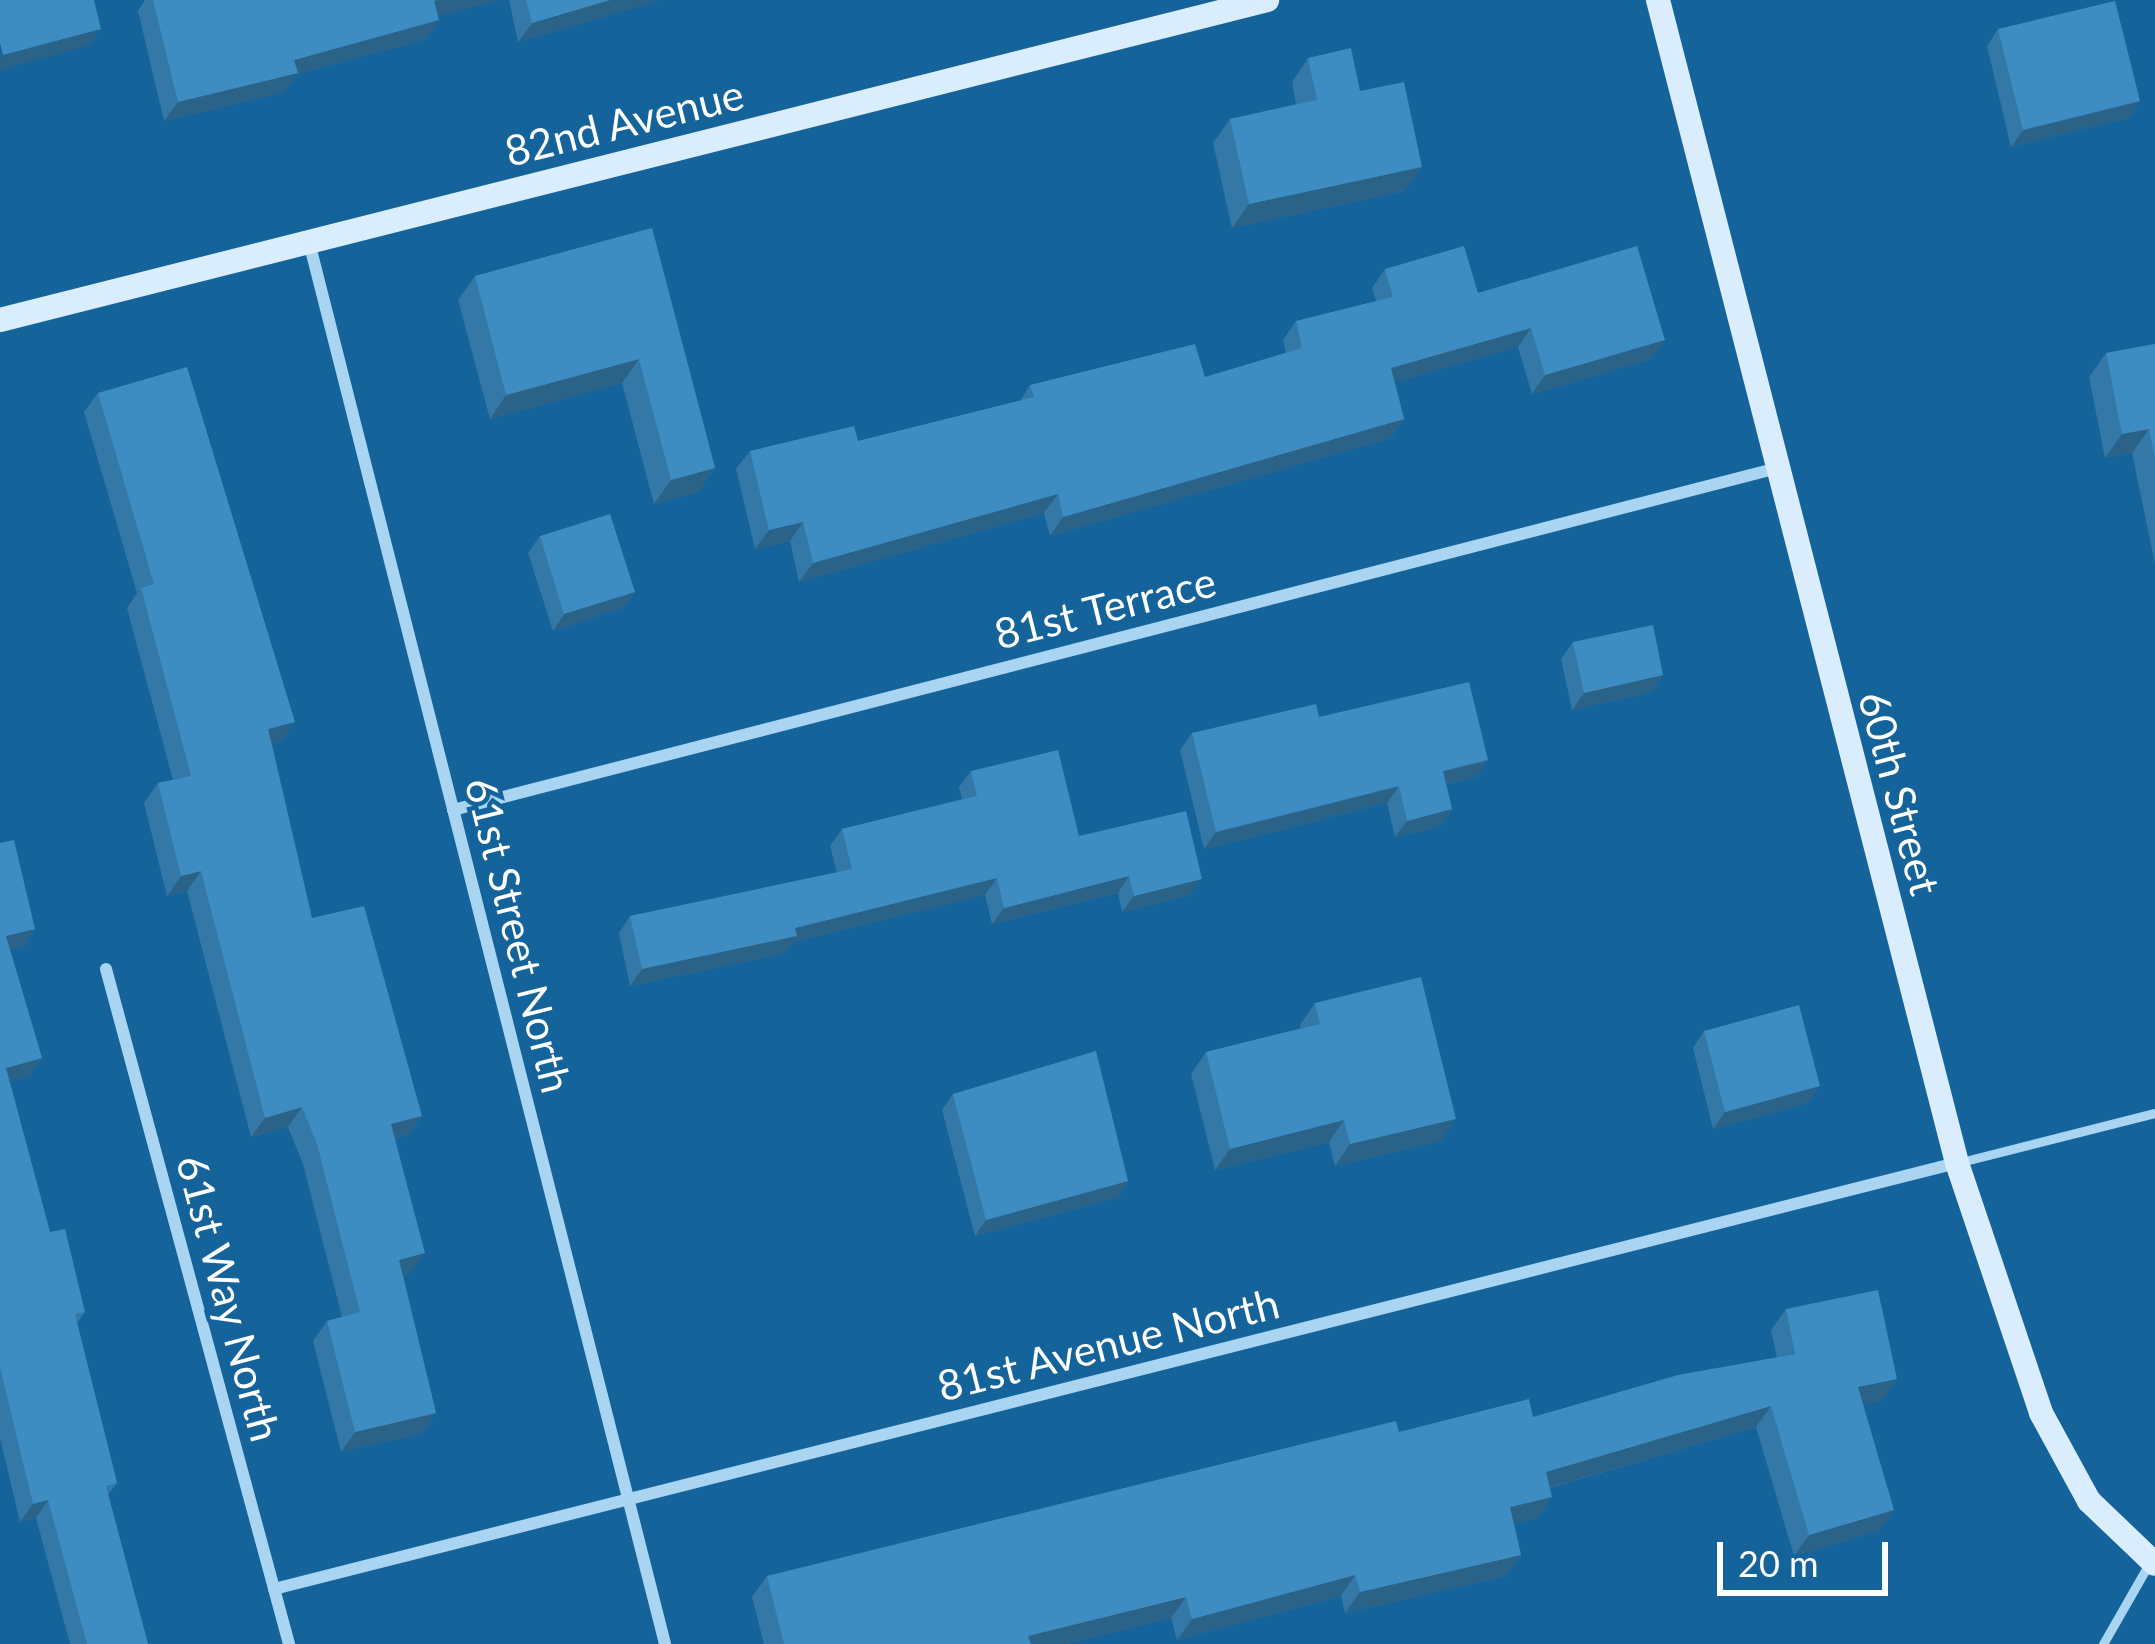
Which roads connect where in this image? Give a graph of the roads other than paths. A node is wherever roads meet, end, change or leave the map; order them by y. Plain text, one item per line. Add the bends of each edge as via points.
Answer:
1 (1267, 0) edge
2 (1658, 0) edge
3 (308, 242) junction
4 (0, 320) edge
5 (1773, 469) junction
6 (453, 810) junction
7 (106, 969) dead end
8 (2155, 1114) edge
9 (1958, 1163) junction
10 (628, 1499) junction
11 (2152, 1563) edge
12 (274, 1589) junction
13 (289, 1644) edge
14 (665, 1644) edge
15 (2102, 1644) edge

1 - 3 street, 82nd Avenue
2 - 5 street, 60th Street
3 - 4 street, 82nd Avenue
3 - 6 street, 61st Street North
5 - 6 street, 81st Terrace
5 - 9 street, 60th Street
6 - 10 street, 61st Street North
7 - 12 street, 61st Way North
8 - 9 lane
9 - 10 street, 81st Avenue North
9 - 11 street, 60th Street via 2041,1413 2089,1501
10 - 12 street, 81st Avenue North
10 - 14 street, 61st Street North
11 - 15 lane
12 - 13 street, 61st Way North

